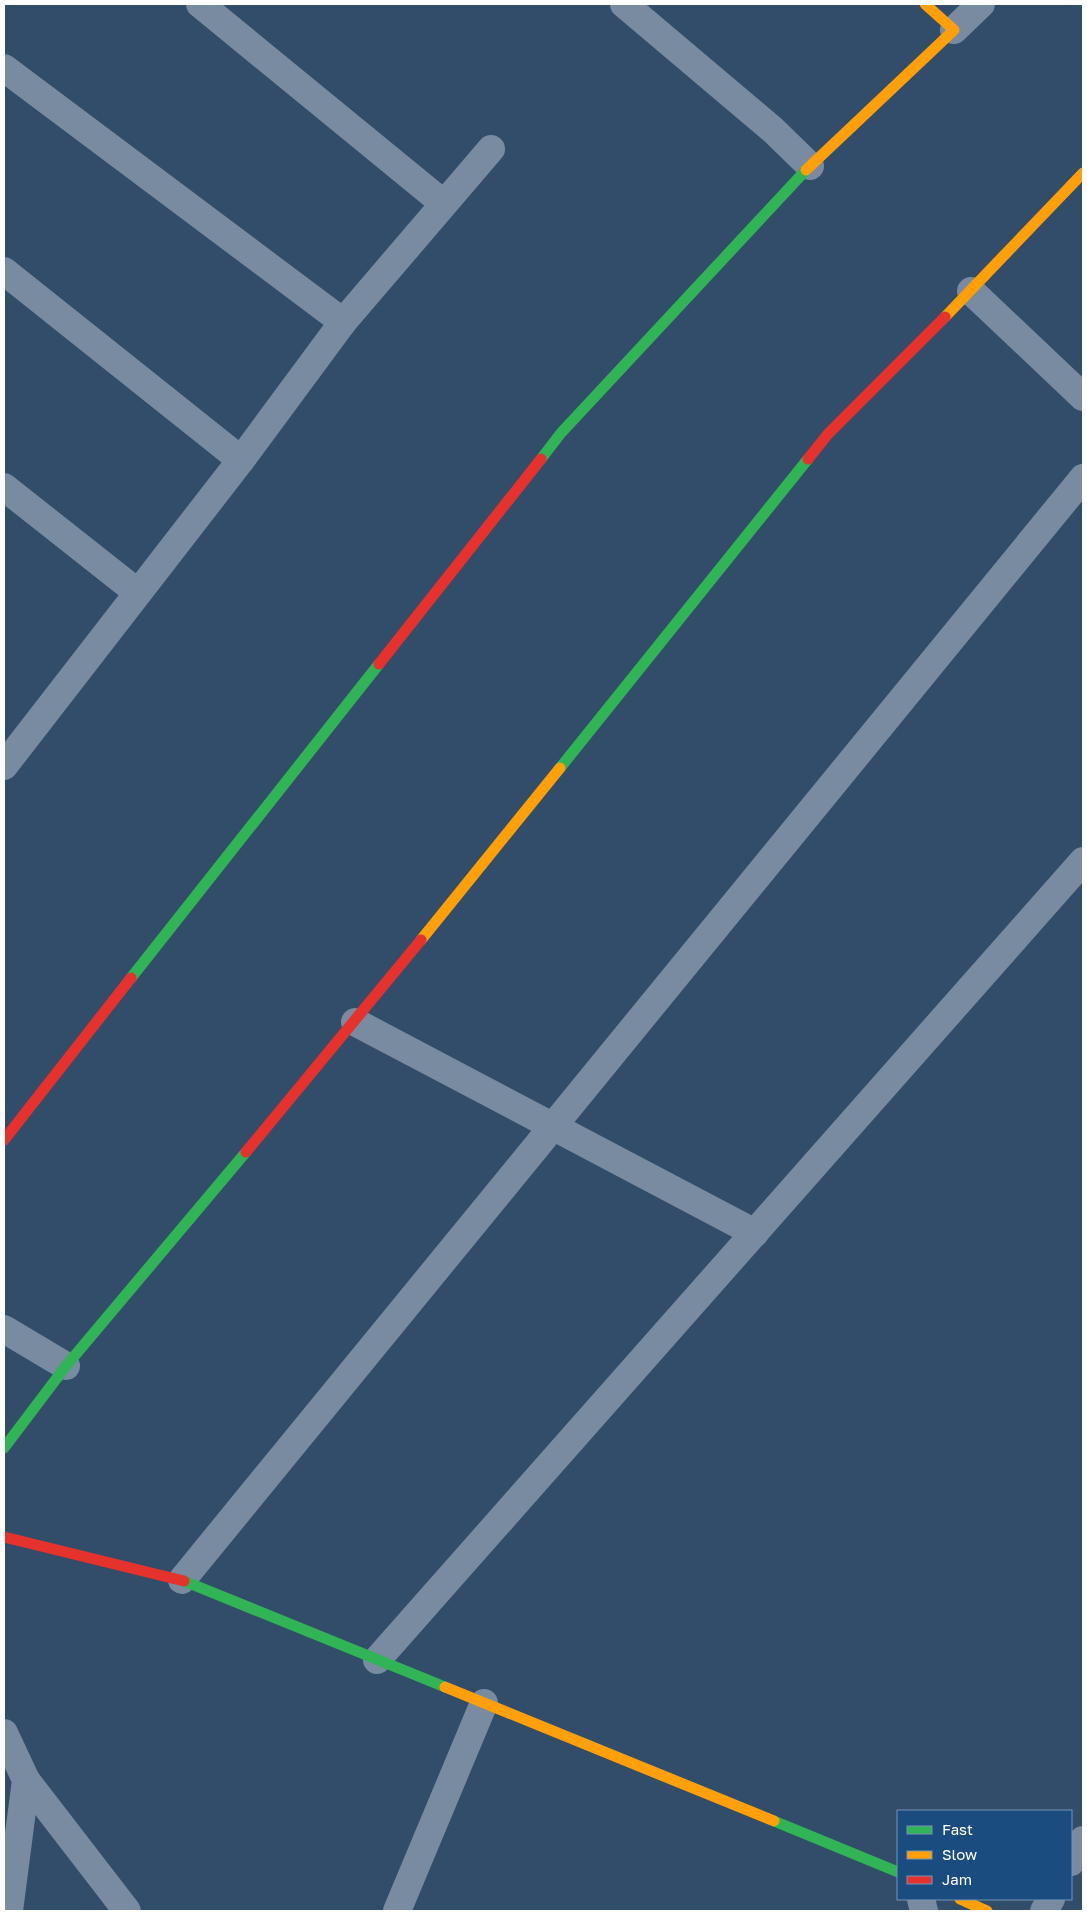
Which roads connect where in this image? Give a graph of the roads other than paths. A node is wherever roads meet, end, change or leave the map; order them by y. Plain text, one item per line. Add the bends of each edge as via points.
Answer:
1 (200, 4) edge
2 (624, 4) edge
3 (925, 4) edge
4 (981, 4) edge
5 (954, 30) junction
6 (4, 68) edge
7 (491, 149) dead end
8 (810, 166) junction
9 (1083, 173) edge
10 (443, 203) junction
11 (4, 271) edge
12 (971, 291) junction
13 (343, 322) junction
14 (1083, 397) edge
15 (241, 460) junction
16 (1083, 478) edge
17 (4, 487) edge
18 (137, 592) junction
19 (12, 738) edge
20 (4, 766) edge
21 (1083, 861) edge
22 (355, 1022) junction
23 (552, 1126) junction
24 (4, 1140) edge
25 (755, 1233) junction
26 (4, 1329) edge
27 (66, 1366) junction
28 (4, 1448) edge
29 (4, 1537) edge
30 (182, 1580) junction
31 (377, 1660) junction
32 (484, 1703) junction
33 (4, 1733) edge
34 (26, 1780) junction
35 (1083, 1840) edge
36 (1072, 1860) edge
37 (897, 1872) edge
38 (962, 1900) edge
39 (10, 1911) edge
40 (127, 1911) edge
41 (397, 1911) edge
42 (986, 1911) edge

1 - 10 street
2 - 8 street via 773,130
3 - 5 street
4 - 5 street
5 - 8 street
6 - 13 street
7 - 10 street
8 - 24 street via 561,433
9 - 12 street
10 - 13 street
11 - 15 street
12 - 14 street
12 - 22 street via 828,434
13 - 15 street
15 - 18 street
16 - 23 street
17 - 18 street
18 - 19 street
19 - 20 street
21 - 25 street
22 - 23 street
22 - 27 street
23 - 25 street
23 - 30 street
25 - 31 street
26 - 27 street
27 - 28 street
29 - 30 street
30 - 31 street
31 - 32 street
32 - 37 street
32 - 41 street
33 - 34 street
34 - 39 street
34 - 40 street
35 - 36 street
38 - 42 street

